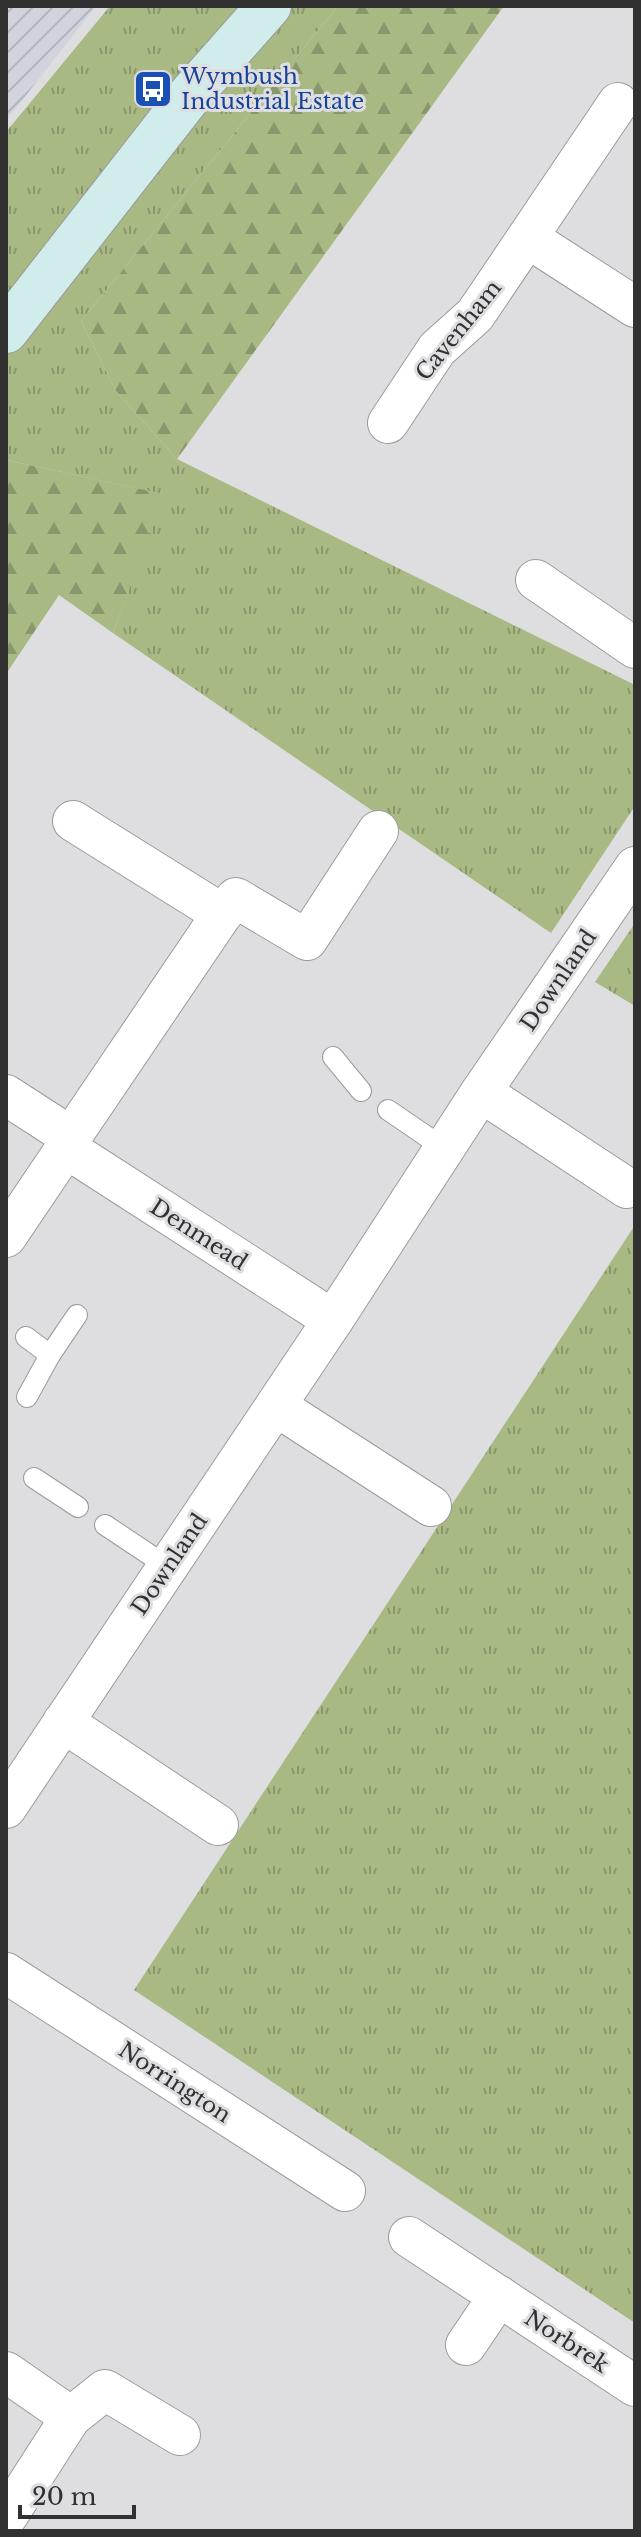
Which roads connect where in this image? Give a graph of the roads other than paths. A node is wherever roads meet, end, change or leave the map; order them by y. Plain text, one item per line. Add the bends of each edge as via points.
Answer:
1 (269, 6) edge
2 (618, 103) dead end
3 (528, 238) junction
4 (635, 307) edge
5 (6, 331) edge
6 (388, 423) dead end
7 (536, 580) dead end
8 (635, 648) edge
9 (73, 821) dead end
10 (378, 831) dead end
11 (635, 867) edge
12 (222, 914) junction
13 (333, 1057) dead end
14 (361, 1091) dead end
15 (481, 1092) junction
16 (6, 1095) edge
17 (388, 1110) dead end
18 (68, 1143) junction
19 (445, 1149) junction
20 (627, 1188) dead end
21 (6, 1237) edge
22 (77, 1315) dead end
23 (333, 1320) junction
24 (26, 1337) dead end
25 (50, 1355) junction
26 (27, 1397) dead end
27 (276, 1406) junction
28 (34, 1478) dead end
29 (431, 1506) dead end
30 (78, 1507) dead end
31 (105, 1525) dead end
32 (168, 1567) junction
33 (63, 1722) junction
34 (8, 1800) edge
35 (218, 1825) dead end
36 (6, 1973) edge
37 (345, 2191) dead end
38 (409, 2237) dead end
39 (499, 2296) junction
40 (466, 2345) dead end
41 (6, 2372) edge
42 (635, 2386) edge
43 (71, 2417) junction
44 (180, 2435) dead end
45 (6, 2518) edge

1 - 5 street via 191,94
2 - 3 street, Cavenham
3 - 4 street
3 - 6 street, Cavenham via 475,315 437,349
7 - 8 street
9 - 12 street
10 - 12 street via 307,940 236,898
11 - 15 street, Downland
12 - 18 street
13 - 14 lane
15 - 19 street, Downland
15 - 20 street
16 - 18 street, Denmead
17 - 19 lane
18 - 21 street
18 - 23 street, Denmead
19 - 23 street, Downland
22 - 25 lane
23 - 27 street, Downland
24 - 25 lane
25 - 26 lane
27 - 29 street
27 - 32 street, Downland
28 - 30 lane
31 - 32 lane
32 - 33 street, Downland
33 - 34 street, Downland
33 - 35 street
36 - 37 street, Norrington
38 - 39 street, Norbrek
39 - 40 street
39 - 42 street, Norbrek
41 - 43 street
43 - 44 street via 105,2390
43 - 45 street

